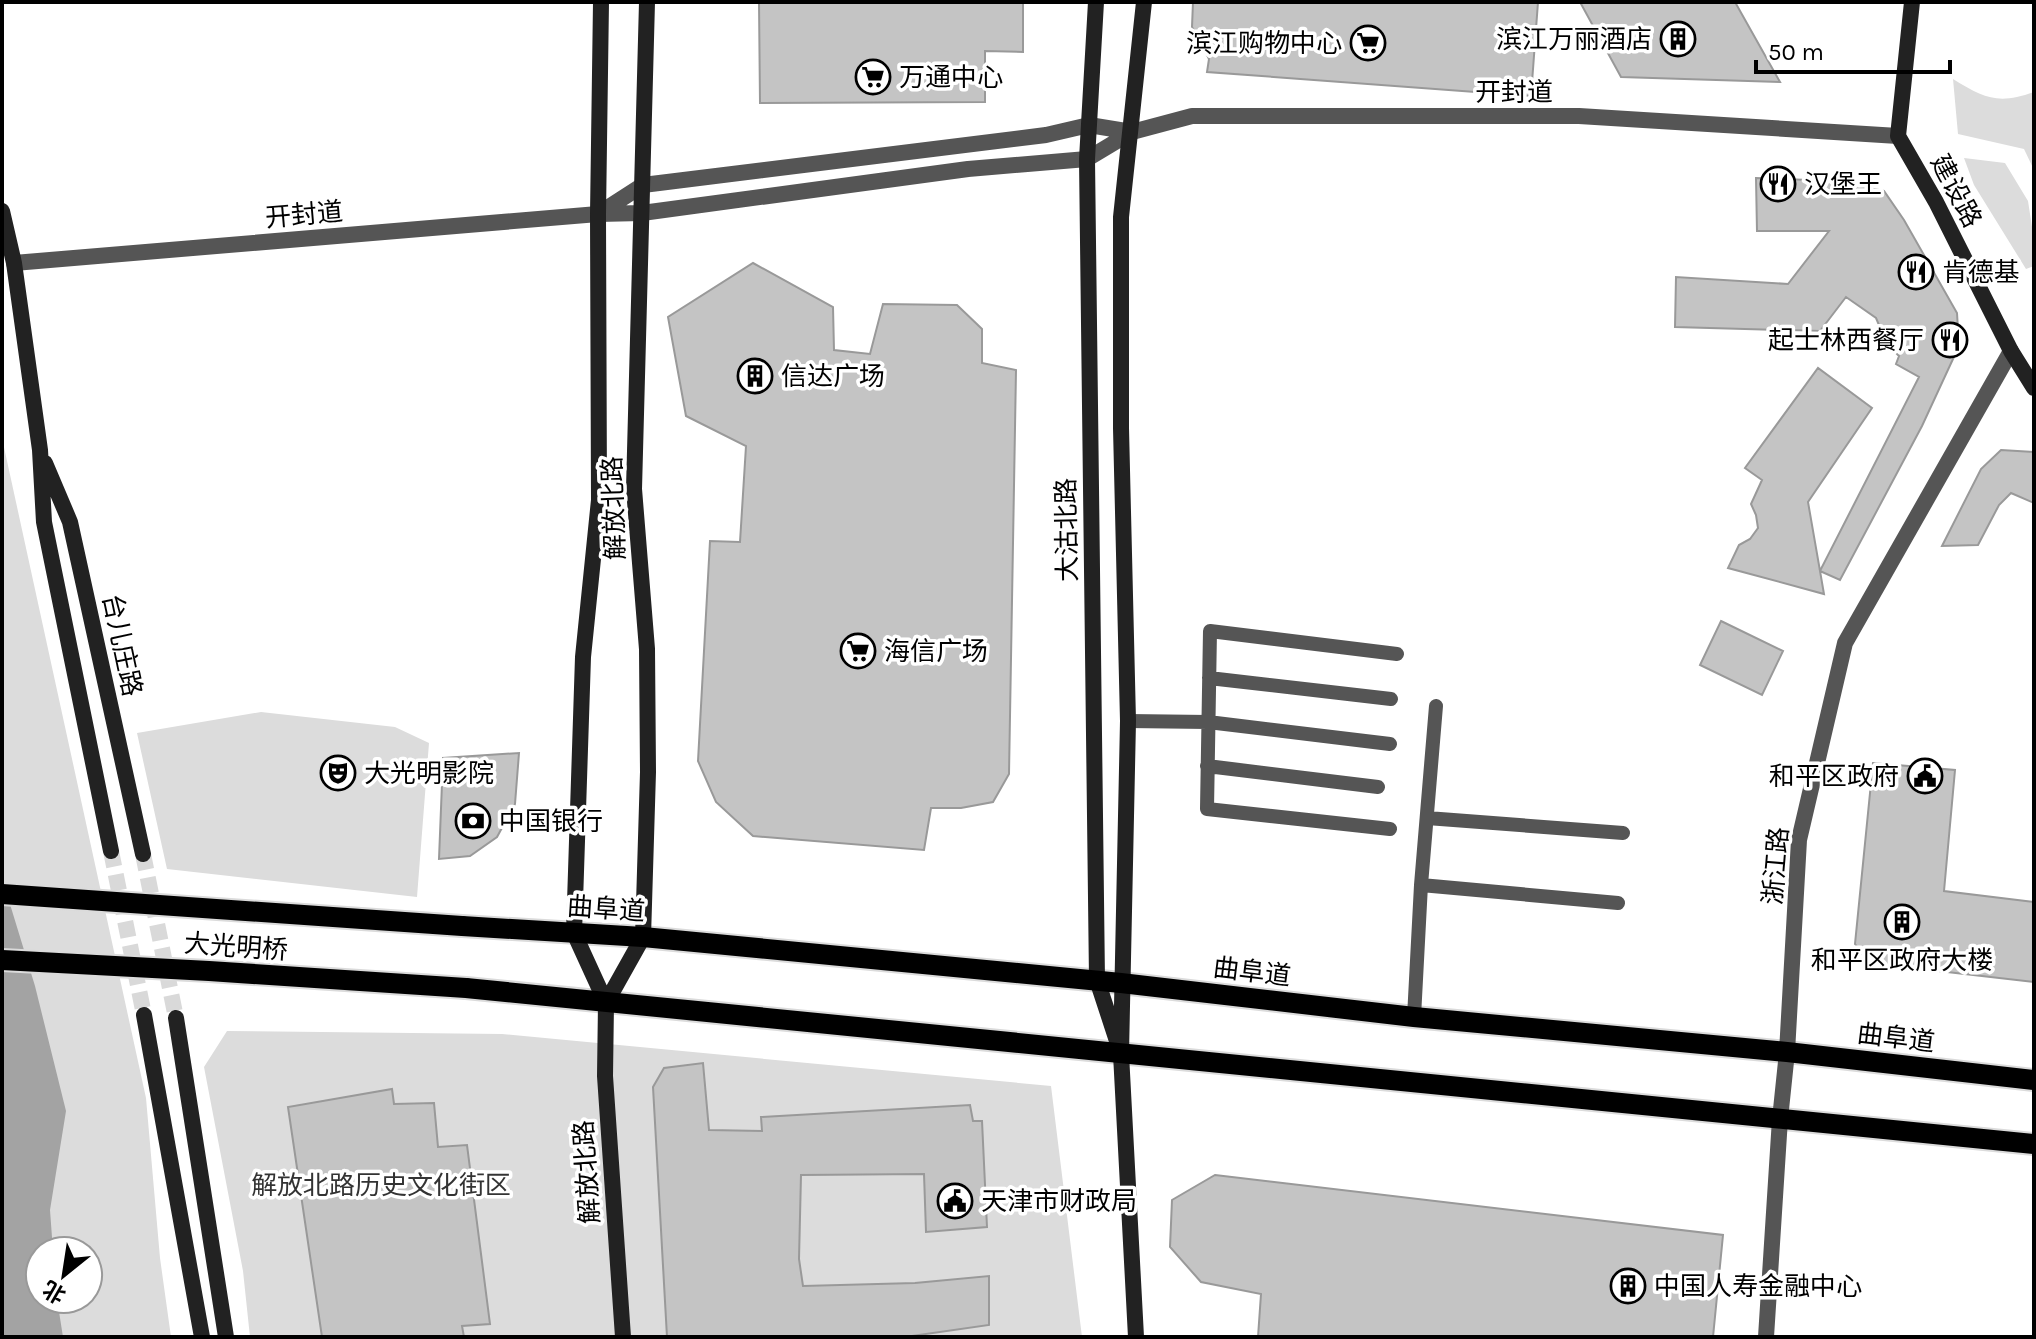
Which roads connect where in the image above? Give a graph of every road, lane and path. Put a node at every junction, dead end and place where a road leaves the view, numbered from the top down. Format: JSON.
{"nodes":[{"id":1,"x":601,"y":2,"type":"edge"},
{"id":2,"x":647,"y":2,"type":"edge"},
{"id":3,"x":1096,"y":2,"type":"edge"},
{"id":4,"x":1144,"y":2,"type":"edge"},
{"id":5,"x":1912,"y":2,"type":"edge"},
{"id":6,"x":1089,"y":125,"type":"junction"},
{"id":7,"x":1132,"y":132,"type":"junction"},
{"id":8,"x":1898,"y":136,"type":"junction"},
{"id":9,"x":1087,"y":159,"type":"junction"},
{"id":10,"x":643,"y":185,"type":"junction"},
{"id":11,"x":2,"y":211,"type":"edge"},
{"id":12,"x":642,"y":213,"type":"junction"},
{"id":13,"x":598,"y":214,"type":"junction"},
{"id":14,"x":14,"y":263,"type":"junction"},
{"id":15,"x":2011,"y":351,"type":"junction"},
{"id":16,"x":2034,"y":388,"type":"edge"},
{"id":17,"x":40,"y":450,"type":"junction"},
{"id":18,"x":1397,"y":654,"type":"dead end"},
{"id":19,"x":1209,"y":678,"type":"junction"},
{"id":20,"x":1391,"y":699,"type":"dead end"},
{"id":21,"x":1436,"y":706,"type":"dead end"},
{"id":22,"x":1128,"y":721,"type":"junction"},
{"id":23,"x":1208,"y":722,"type":"junction"},
{"id":24,"x":1390,"y":744,"type":"dead end"},
{"id":25,"x":1207,"y":766,"type":"junction"},
{"id":26,"x":1378,"y":787,"type":"dead end"},
{"id":27,"x":1427,"y":818,"type":"junction"},
{"id":28,"x":1390,"y":829,"type":"dead end"},
{"id":29,"x":1623,"y":833,"type":"dead end"},
{"id":30,"x":111,"y":851,"type":"tunnel mouth"},
{"id":31,"x":143,"y":854,"type":"tunnel mouth"},
{"id":32,"x":1421,"y":885,"type":"junction"},
{"id":33,"x":2,"y":894,"type":"edge"},
{"id":34,"x":1618,"y":903,"type":"dead end"},
{"id":35,"x":462,"y":926,"type":"joint"},
{"id":36,"x":574,"y":933,"type":"junction"},
{"id":37,"x":643,"y":937,"type":"junction"},
{"id":38,"x":2,"y":960,"type":"edge"},
{"id":39,"x":1097,"y":980,"type":"junction"},
{"id":40,"x":1121,"y":983,"type":"junction"},
{"id":41,"x":606,"y":1003,"type":"junction"},
{"id":42,"x":144,"y":1015,"type":"tunnel mouth"},
{"id":43,"x":1414,"y":1017,"type":"junction"},
{"id":44,"x":176,"y":1018,"type":"tunnel mouth"},
{"id":45,"x":1787,"y":1052,"type":"junction"},
{"id":46,"x":1121,"y":1054,"type":"junction"},
{"id":47,"x":2034,"y":1080,"type":"edge"},
{"id":48,"x":1780,"y":1119,"type":"junction"},
{"id":49,"x":2034,"y":1144,"type":"edge"},
{"id":50,"x":202,"y":1337,"type":"edge"},
{"id":51,"x":226,"y":1337,"type":"edge"},
{"id":52,"x":623,"y":1337,"type":"edge"},
{"id":53,"x":1136,"y":1337,"type":"edge"},
{"id":54,"x":1766,"y":1337,"type":"edge"}],
"edges":[{"from":1,"to":13,"type":"main road","name":"解放北路"},
{"from":2,"to":10,"type":"main road","name":"解放北路"},
{"from":3,"to":6,"type":"main road","name":"大沽北路"},
{"from":4,"to":7,"type":"main road","name":"大沽北路"},
{"from":5,"to":8,"type":"main road","name":"建设路"},
{"from":6,"to":7,"type":"street","name":"开封道"},
{"from":6,"to":9,"type":"main road","name":"大沽北路"},
{"from":6,"to":10,"type":"street","name":"开封道"},
{"from":7,"to":8,"type":"street","name":"开封道"},
{"from":7,"to":9,"type":"street","name":"开封道"},
{"from":7,"to":22,"type":"main road","name":"大沽北路"},
{"from":8,"to":15,"type":"main road","name":"建设路"},
{"from":9,"to":12,"type":"street","name":"开封道"},
{"from":9,"to":39,"type":"main road","name":"大沽北路"},
{"from":10,"to":12,"type":"main road","name":"解放北路"},
{"from":10,"to":13,"type":"street","name":"开封道"},
{"from":11,"to":14,"type":"main road","name":"台儿庄路"},
{"from":12,"to":13,"type":"street","name":"开封道"},
{"from":12,"to":37,"type":"main road","name":"解放北路"},
{"from":13,"to":14,"type":"street","name":"开封道"},
{"from":13,"to":36,"type":"main road","name":"解放北路"},
{"from":14,"to":17,"type":"main road","name":"台儿庄路"},
{"from":15,"to":16,"type":"main road","name":"建设路"},
{"from":15,"to":45,"type":"street","name":"浙江路"},
{"from":17,"to":30,"type":"main road","name":"台儿庄路"},
{"from":17,"to":31,"type":"main road","name":"台儿庄路"},
{"from":18,"to":19,"type":"lane"},
{"from":19,"to":20,"type":"lane"},
{"from":19,"to":23,"type":"lane"},
{"from":21,"to":27,"type":"lane"},
{"from":22,"to":23,"type":"lane"},
{"from":22,"to":40,"type":"main road","name":"大沽北路"},
{"from":23,"to":24,"type":"lane"},
{"from":23,"to":25,"type":"lane"},
{"from":25,"to":26,"type":"lane"},
{"from":25,"to":28,"type":"lane"},
{"from":27,"to":29,"type":"lane"},
{"from":27,"to":32,"type":"lane"},
{"from":32,"to":34,"type":"lane"},
{"from":32,"to":43,"type":"lane"},
{"from":33,"to":35,"type":"main road","name":"大光明桥","bridge":true},
{"from":35,"to":36,"type":"main road","name":"曲阜道"},
{"from":36,"to":37,"type":"main road","name":"曲阜道"},
{"from":36,"to":41,"type":"main road","name":"解放北路"},
{"from":37,"to":39,"type":"main road","name":"曲阜道"},
{"from":37,"to":41,"type":"main road","name":"解放北路"},
{"from":38,"to":41,"type":"main road","name":"大光明桥","bridge":true},
{"from":39,"to":40,"type":"main road","name":"曲阜道"},
{"from":39,"to":46,"type":"main road","name":"大沽北路"},
{"from":40,"to":43,"type":"main road","name":"曲阜道"},
{"from":40,"to":46,"type":"main road","name":"大沽北路"},
{"from":41,"to":46,"type":"main road"},
{"from":41,"to":52,"type":"main road","name":"解放北路"},
{"from":42,"to":50,"type":"main road"},
{"from":43,"to":45,"type":"main road","name":"曲阜道"},
{"from":44,"to":51,"type":"main road"},
{"from":45,"to":47,"type":"main road","name":"曲阜道"},
{"from":45,"to":48,"type":"street","name":"浙江路"},
{"from":46,"to":48,"type":"main road"},
{"from":46,"to":53,"type":"main road","name":"大沽北路"},
{"from":48,"to":49,"type":"main road"},
{"from":48,"to":54,"type":"street","name":"浙江路"}]}
